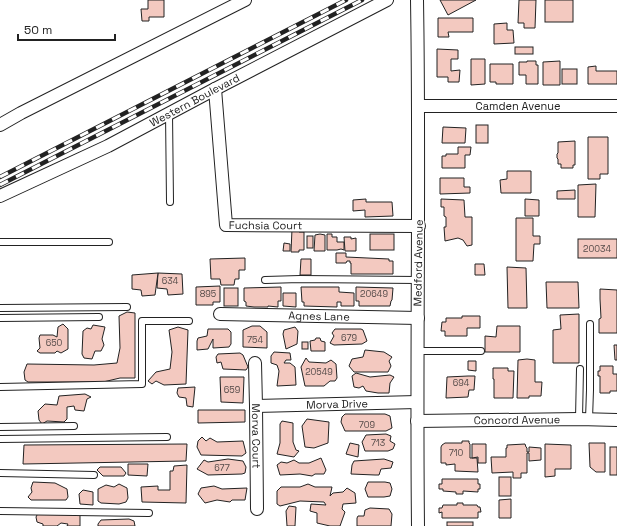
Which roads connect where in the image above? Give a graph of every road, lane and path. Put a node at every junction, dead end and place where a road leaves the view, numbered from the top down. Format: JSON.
{"nodes":[{"id":1,"x":245,"y":0,"type":"edge"},
{"id":2,"x":387,"y":0,"type":"edge"},
{"id":3,"x":417,"y":0,"type":"edge"},
{"id":4,"x":215,"y":89,"type":"junction"},
{"id":5,"x":419,"y":106,"type":"junction"},
{"id":6,"x":617,"y":106,"type":"edge"},
{"id":7,"x":169,"y":113,"type":"junction"},
{"id":8,"x":0,"y":125,"type":"edge"},
{"id":9,"x":0,"y":196,"type":"edge"},
{"id":10,"x":170,"y":202,"type":"dead end"},
{"id":11,"x":419,"y":226,"type":"junction"},
{"id":12,"x":0,"y":242,"type":"edge"},
{"id":13,"x":109,"y":242,"type":"dead end"},
{"id":14,"x":265,"y":280,"type":"dead end"},
{"id":15,"x":418,"y":280,"type":"junction"},
{"id":16,"x":128,"y":307,"type":"dead end"},
{"id":17,"x":0,"y":308,"type":"edge"},
{"id":18,"x":220,"y":314,"type":"dead end"},
{"id":19,"x":99,"y":317,"type":"dead end"},
{"id":20,"x":0,"y":318,"type":"edge"},
{"id":21,"x":418,"y":318,"type":"junction"},
{"id":22,"x":189,"y":321,"type":"dead end"},
{"id":23,"x":590,"y":324,"type":"dead end"},
{"id":24,"x":417,"y":351,"type":"junction"},
{"id":25,"x":481,"y":351,"type":"dead end"},
{"id":26,"x":255,"y":363,"type":"dead end"},
{"id":27,"x":580,"y":369,"type":"dead end"},
{"id":28,"x":0,"y":387,"type":"edge"},
{"id":29,"x":418,"y":402,"type":"junction"},
{"id":30,"x":256,"y":406,"type":"junction"},
{"id":31,"x":584,"y":419,"type":"junction"},
{"id":32,"x":617,"y":420,"type":"edge"},
{"id":33,"x":417,"y":421,"type":"junction"},
{"id":34,"x":74,"y":426,"type":"dead end"},
{"id":35,"x":0,"y":427,"type":"edge"},
{"id":36,"x":167,"y":437,"type":"dead end"},
{"id":37,"x":0,"y":439,"type":"edge"},
{"id":38,"x":0,"y":473,"type":"edge"},
{"id":39,"x":94,"y":475,"type":"dead end"},
{"id":40,"x":257,"y":509,"type":"dead end"},
{"id":41,"x":0,"y":511,"type":"edge"},
{"id":42,"x":149,"y":513,"type":"dead end"},
{"id":43,"x":418,"y":526,"type":"edge"}],
"edges":[{"from":1,"to":8,"type":"street"},
{"from":2,"to":4,"type":"street","name":"Western Boulevard"},
{"from":3,"to":5,"type":"street","name":"Medford Avenue"},
{"from":4,"to":7,"type":"street","name":"Western Boulevard"},
{"from":4,"to":11,"type":"street","name":"Fuchsia Court"},
{"from":5,"to":6,"type":"street","name":"Camden Avenue"},
{"from":5,"to":11,"type":"street","name":"Medford Avenue"},
{"from":7,"to":9,"type":"street","name":"Western Boulevard"},
{"from":7,"to":10,"type":"lane"},
{"from":11,"to":15,"type":"street","name":"Medford Avenue"},
{"from":12,"to":13,"type":"lane"},
{"from":14,"to":15,"type":"lane"},
{"from":15,"to":21,"type":"street","name":"Medford Avenue"},
{"from":16,"to":17,"type":"lane"},
{"from":18,"to":21,"type":"street","name":"Agnes Lane"},
{"from":19,"to":20,"type":"lane"},
{"from":21,"to":24,"type":"street","name":"Medford Avenue"},
{"from":22,"to":28,"type":"lane"},
{"from":23,"to":31,"type":"lane"},
{"from":24,"to":25,"type":"lane"},
{"from":24,"to":29,"type":"street","name":"Medford Avenue"},
{"from":26,"to":30,"type":"street","name":"Morva Court"},
{"from":27,"to":31,"type":"lane"},
{"from":29,"to":30,"type":"street","name":"Morva Drive"},
{"from":29,"to":33,"type":"street","name":"Medford Avenue"},
{"from":30,"to":40,"type":"street","name":"Morva Court"},
{"from":31,"to":32,"type":"street","name":"Concord Avenue"},
{"from":31,"to":33,"type":"street","name":"Concord Avenue"},
{"from":33,"to":43,"type":"street","name":"Medford Avenue"},
{"from":34,"to":35,"type":"lane"},
{"from":36,"to":37,"type":"lane"},
{"from":38,"to":39,"type":"lane"},
{"from":41,"to":42,"type":"lane"}]}
